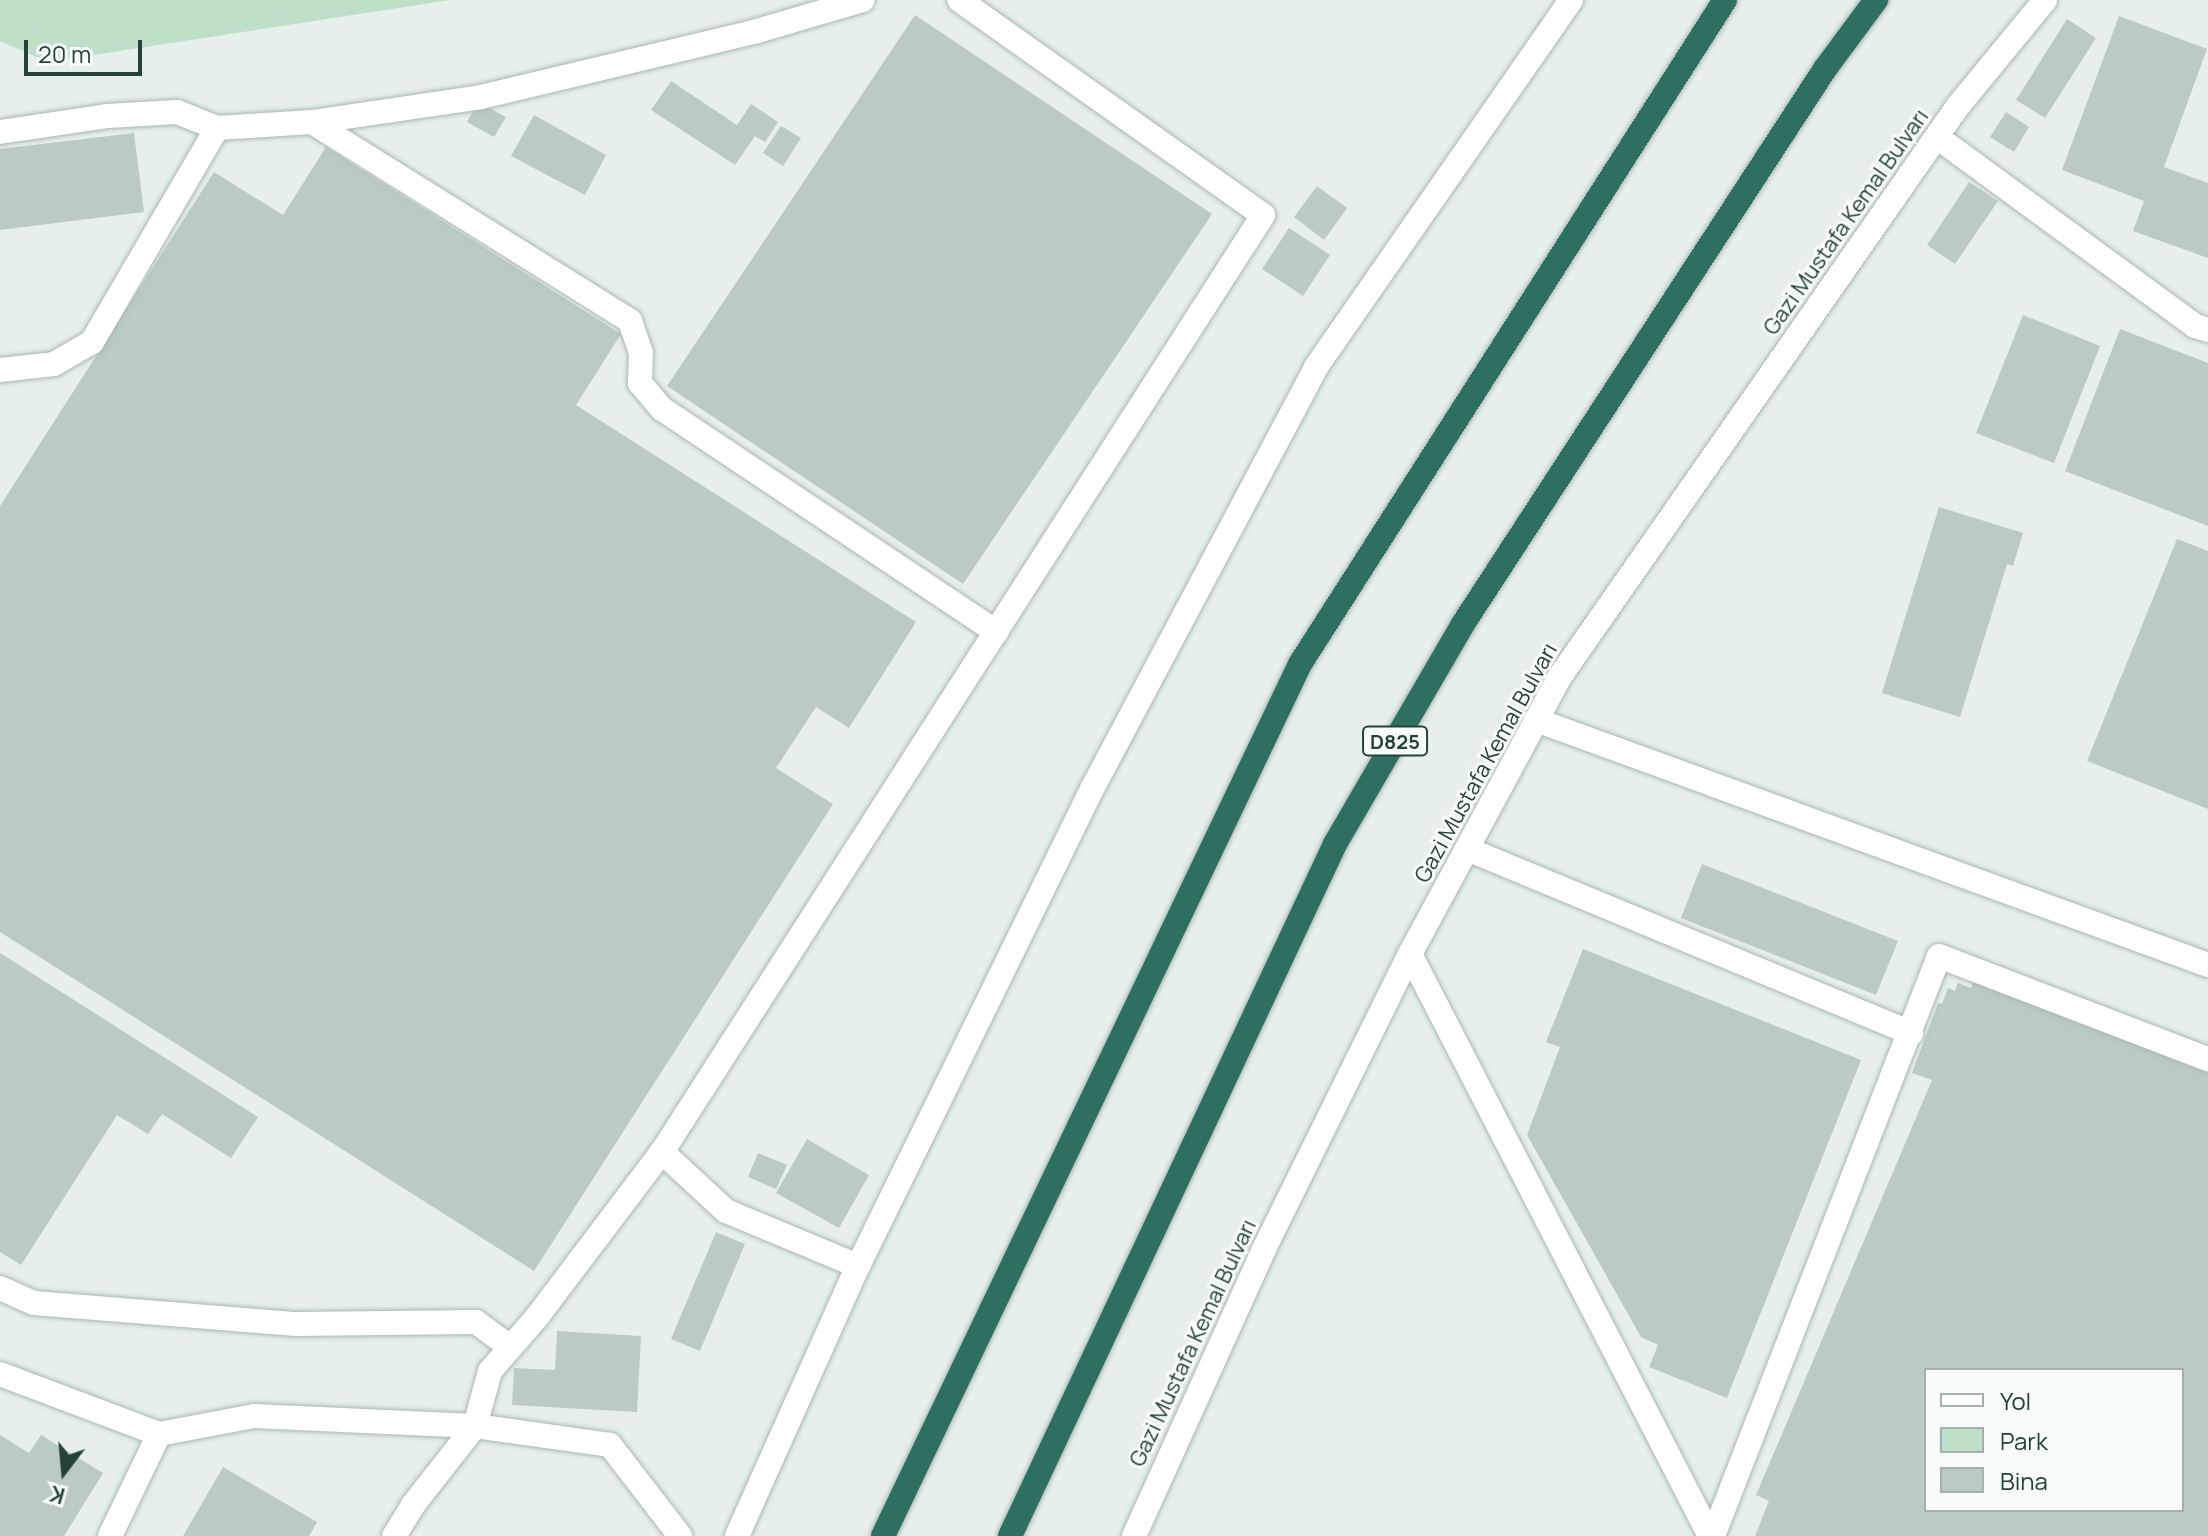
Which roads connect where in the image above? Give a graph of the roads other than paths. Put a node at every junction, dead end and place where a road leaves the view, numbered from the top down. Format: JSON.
{"nodes":[{"id":1,"x":863,"y":0,"type":"edge"},
{"id":2,"x":959,"y":0,"type":"edge"},
{"id":3,"x":1571,"y":0,"type":"edge"},
{"id":4,"x":1725,"y":0,"type":"edge"},
{"id":5,"x":1876,"y":0,"type":"edge"},
{"id":6,"x":2045,"y":0,"type":"edge"},
{"id":7,"x":312,"y":122,"type":"junction"},
{"id":8,"x":217,"y":128,"type":"junction"},
{"id":9,"x":0,"y":132,"type":"edge"},
{"id":10,"x":1937,"y":137,"type":"junction"},
{"id":11,"x":2208,"y":330,"type":"edge"},
{"id":12,"x":0,"y":370,"type":"edge"},
{"id":13,"x":997,"y":632,"type":"junction"},
{"id":14,"x":1536,"y":720,"type":"junction"},
{"id":15,"x":1467,"y":849,"type":"junction"},
{"id":16,"x":1410,"y":954,"type":"junction"},
{"id":17,"x":2208,"y":965,"type":"edge"},
{"id":18,"x":1911,"y":1033,"type":"junction"},
{"id":19,"x":2208,"y":1059,"type":"edge"},
{"id":20,"x":662,"y":1152,"type":"junction"},
{"id":21,"x":858,"y":1266,"type":"junction"},
{"id":22,"x":0,"y":1288,"type":"edge"},
{"id":23,"x":510,"y":1347,"type":"junction"},
{"id":24,"x":0,"y":1374,"type":"edge"},
{"id":25,"x":475,"y":1426,"type":"junction"},
{"id":26,"x":159,"y":1434,"type":"junction"},
{"id":27,"x":110,"y":1536,"type":"edge"},
{"id":28,"x":394,"y":1536,"type":"edge"},
{"id":29,"x":680,"y":1536,"type":"edge"},
{"id":30,"x":737,"y":1536,"type":"edge"},
{"id":31,"x":883,"y":1536,"type":"edge"},
{"id":32,"x":1010,"y":1536,"type":"edge"},
{"id":33,"x":1134,"y":1536,"type":"edge"},
{"id":34,"x":1711,"y":1536,"type":"edge"}],
"edges":[{"from":1,"to":7,"type":"street"},
{"from":2,"to":13,"type":"street"},
{"from":3,"to":21,"type":"street"},
{"from":4,"to":31,"type":"highway"},
{"from":5,"to":32,"type":"highway","number":"D825"},
{"from":6,"to":10,"type":"street","name":"Gazi Mustafa Kemal Bulvarı"},
{"from":7,"to":8,"type":"street"},
{"from":7,"to":13,"type":"street"},
{"from":8,"to":9,"type":"street"},
{"from":8,"to":12,"type":"street"},
{"from":10,"to":11,"type":"street"},
{"from":10,"to":14,"type":"street","name":"Gazi Mustafa Kemal Bulvarı"},
{"from":13,"to":20,"type":"street"},
{"from":14,"to":15,"type":"street","name":"Gazi Mustafa Kemal Bulvarı"},
{"from":14,"to":17,"type":"street"},
{"from":15,"to":16,"type":"street","name":"Gazi Mustafa Kemal Bulvarı"},
{"from":15,"to":18,"type":"street"},
{"from":16,"to":33,"type":"street","name":"Gazi Mustafa Kemal Bulvarı"},
{"from":16,"to":34,"type":"street"},
{"from":18,"to":19,"type":"street"},
{"from":18,"to":34,"type":"street"},
{"from":20,"to":21,"type":"street"},
{"from":20,"to":23,"type":"street"},
{"from":21,"to":30,"type":"street"},
{"from":22,"to":23,"type":"street"},
{"from":23,"to":25,"type":"street"},
{"from":24,"to":26,"type":"street"},
{"from":25,"to":26,"type":"street"},
{"from":25,"to":28,"type":"street"},
{"from":25,"to":29,"type":"street"},
{"from":26,"to":27,"type":"street"}]}
